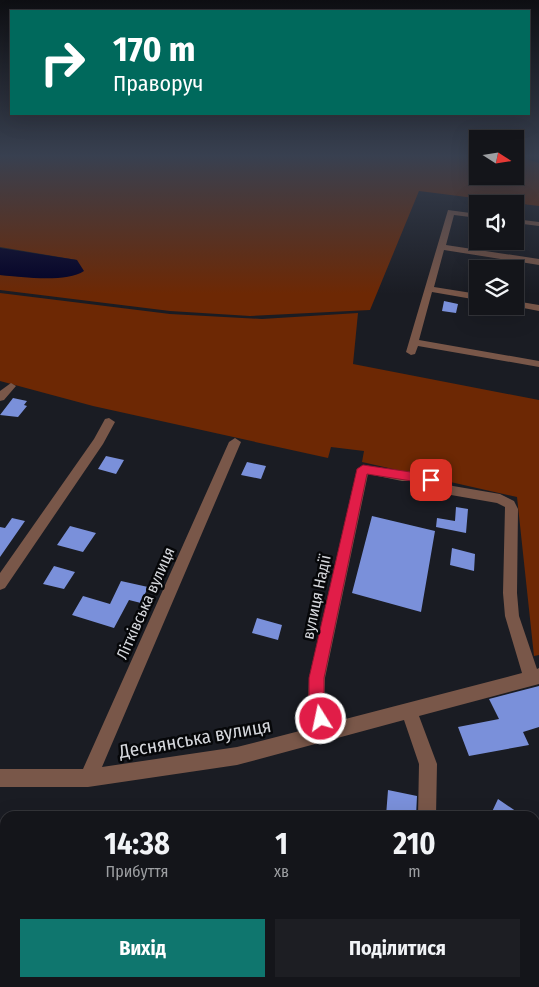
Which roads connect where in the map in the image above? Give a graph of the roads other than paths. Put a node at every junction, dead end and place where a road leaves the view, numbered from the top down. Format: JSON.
{"nodes":[{"id":1,"x":469,"y":215,"type":"edge"},
{"id":2,"x":524,"y":222,"type":"edge"},
{"id":3,"x":539,"y":224,"type":"edge"},
{"id":4,"x":440,"y":247,"type":"junction"},
{"id":5,"x":539,"y":262,"type":"edge"},
{"id":6,"x":428,"y":289,"type":"junction"},
{"id":7,"x":469,"y":296,"type":"edge"},
{"id":8,"x":524,"y":306,"type":"edge"},
{"id":9,"x":539,"y":308,"type":"edge"},
{"id":10,"x":539,"y":364,"type":"edge"},
{"id":11,"x":11,"y":386,"type":"dead end"},
{"id":12,"x":0,"y":398,"type":"edge"},
{"id":13,"x":109,"y":422,"type":"dead end"},
{"id":14,"x":234,"y":442,"type":"dead end"},
{"id":15,"x":0,"y":584,"type":"edge"},
{"id":16,"x":536,"y":677,"type":"edge"},
{"id":17,"x":409,"y":711,"type":"junction"},
{"id":18,"x":325,"y":733,"type":"junction"},
{"id":19,"x":0,"y":778,"type":"edge"},
{"id":20,"x":88,"y":778,"type":"junction"},
{"id":21,"x":428,"y":811,"type":"edge"}],
"edges":[{"from":1,"to":4,"type":"street"},
{"from":2,"to":3,"type":"street"},
{"from":4,"to":5,"type":"street"},
{"from":4,"to":6,"type":"street"},
{"from":6,"to":7,"type":"street"},
{"from":6,"to":10,"type":"street"},
{"from":8,"to":9,"type":"street"},
{"from":11,"to":12,"type":"street"},
{"from":13,"to":15,"type":"street"},
{"from":14,"to":20,"type":"street","name":"Літківська вулиця"},
{"from":16,"to":17,"type":"street","name":"Деснянська вулиця"},
{"from":16,"to":18,"type":"street","name":"вулиця Надії"},
{"from":17,"to":18,"type":"street","name":"Деснянська вулиця"},
{"from":17,"to":21,"type":"street"},
{"from":18,"to":20,"type":"street","name":"Деснянська вулиця"},
{"from":19,"to":20,"type":"street","name":"Деснянська вулиця"}]}
